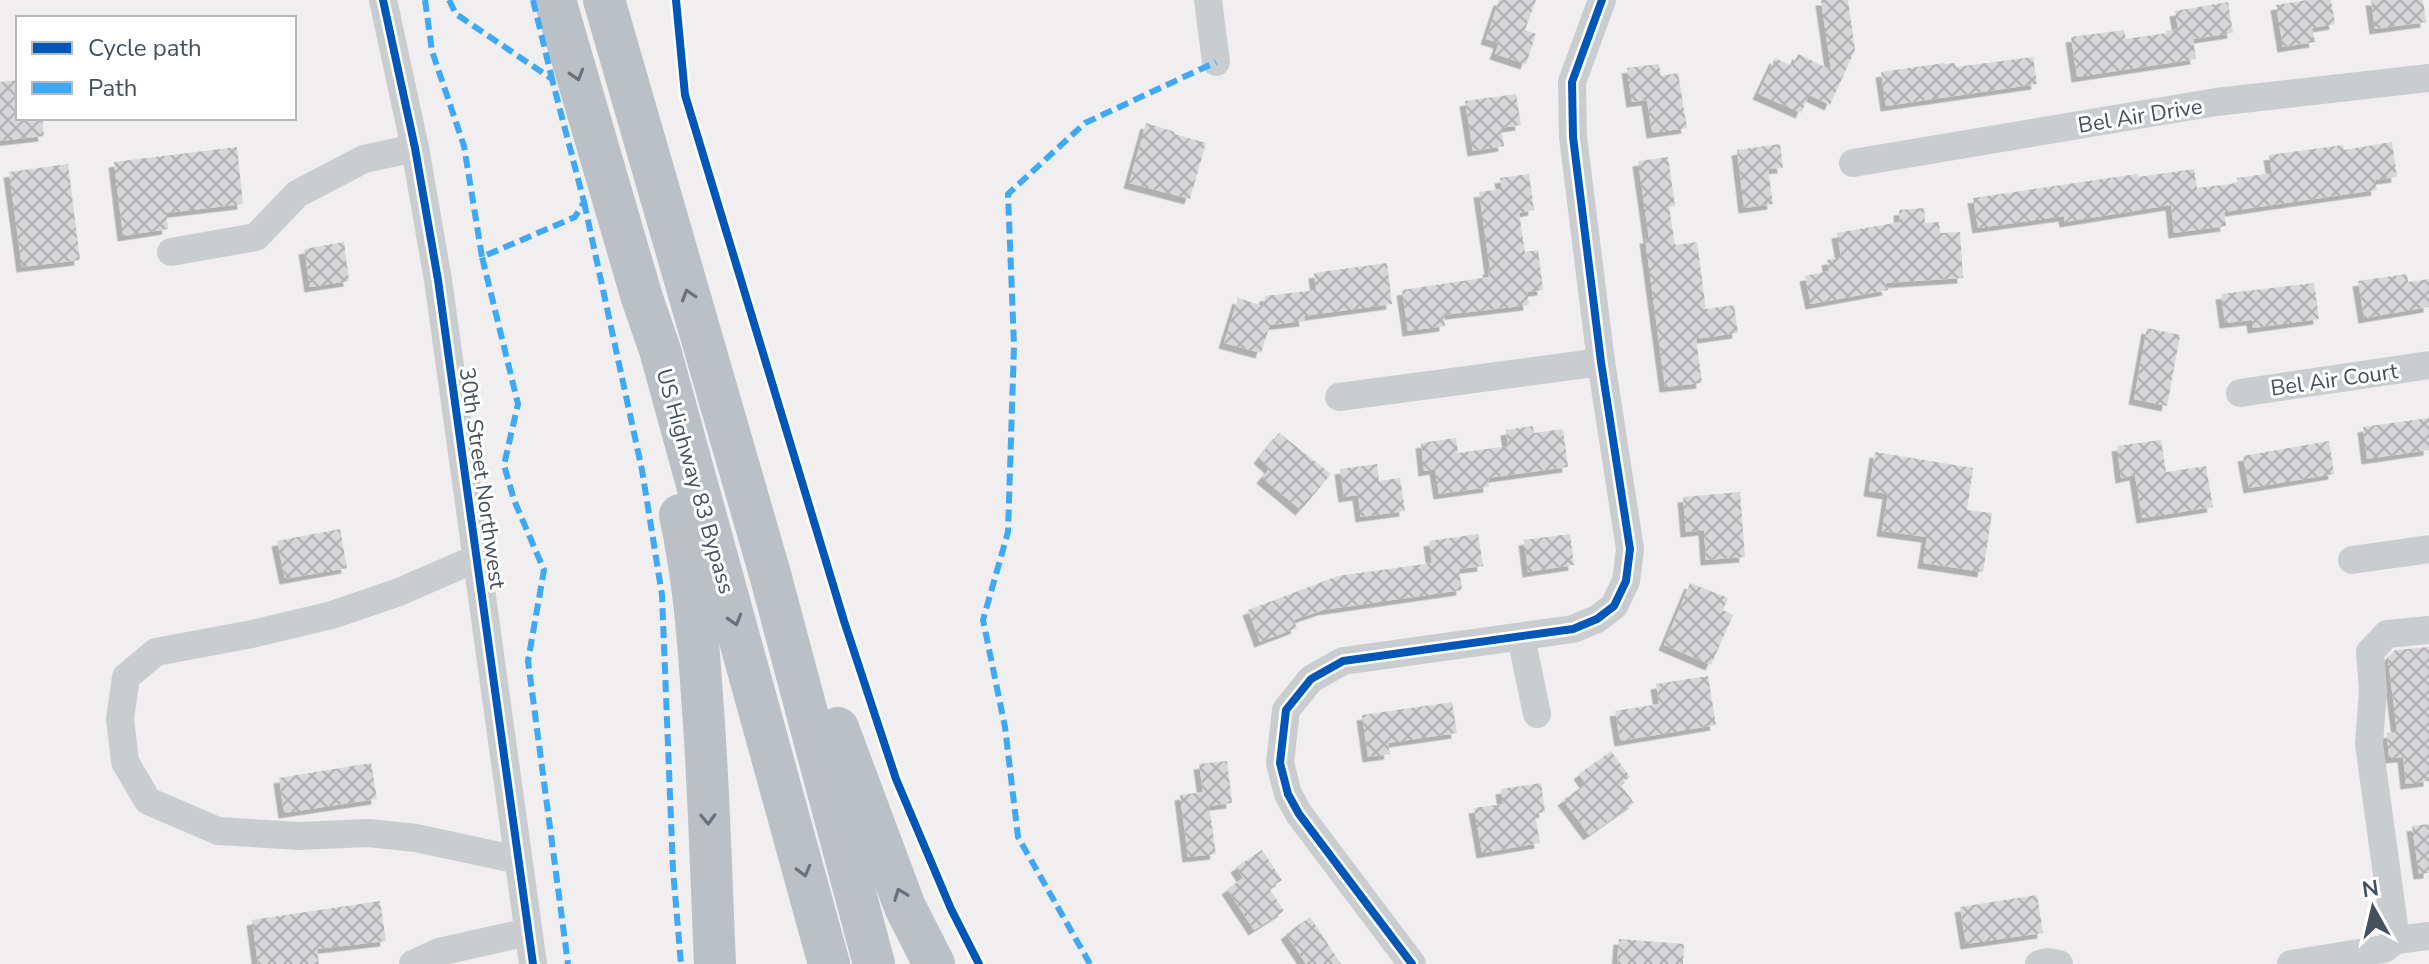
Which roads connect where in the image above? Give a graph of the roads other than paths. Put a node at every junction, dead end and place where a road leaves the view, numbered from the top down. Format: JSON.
{"nodes":[{"id":1,"x":383,"y":0,"type":"edge"},
{"id":2,"x":555,"y":0,"type":"edge"},
{"id":3,"x":604,"y":0,"type":"edge"},
{"id":4,"x":1208,"y":0,"type":"edge"},
{"id":5,"x":1602,"y":0,"type":"edge"},
{"id":6,"x":1216,"y":62,"type":"dead end"},
{"id":7,"x":2429,"y":78,"type":"edge"},
{"id":8,"x":415,"y":148,"type":"junction"},
{"id":9,"x":1853,"y":163,"type":"dead end"},
{"id":10,"x":171,"y":252,"type":"dead end"},
{"id":11,"x":642,"y":298,"type":"junction"},
{"id":12,"x":705,"y":350,"type":"junction"},
{"id":13,"x":1601,"y":362,"type":"junction"},
{"id":14,"x":2429,"y":365,"type":"edge"},
{"id":15,"x":2240,"y":393,"type":"dead end"},
{"id":16,"x":1339,"y":397,"type":"dead end"},
{"id":17,"x":2429,"y":549,"type":"edge"},
{"id":18,"x":475,"y":559,"type":"junction"},
{"id":19,"x":2352,"y":560,"type":"dead end"},
{"id":20,"x":2429,"y":630,"type":"edge"},
{"id":21,"x":1521,"y":637,"type":"junction"},
{"id":22,"x":1537,"y":714,"type":"dead end"},
{"id":23,"x":518,"y":860,"type":"junction"},
{"id":24,"x":528,"y":932,"type":"junction"},
{"id":25,"x":2429,"y":936,"type":"edge"},
{"id":26,"x":2389,"y":951,"type":"edge"},
{"id":27,"x":413,"y":964,"type":"edge"},
{"id":28,"x":533,"y":964,"type":"edge"},
{"id":29,"x":715,"y":964,"type":"edge"},
{"id":30,"x":829,"y":964,"type":"edge"},
{"id":31,"x":874,"y":964,"type":"edge"},
{"id":32,"x":934,"y":964,"type":"edge"},
{"id":33,"x":1412,"y":964,"type":"edge"},
{"id":34,"x":2039,"y":964,"type":"edge"},
{"id":35,"x":2059,"y":964,"type":"edge"},
{"id":36,"x":2291,"y":964,"type":"edge"}],
"edges":[{"from":1,"to":8,"type":"street","name":"30th Street Northwest"},
{"from":2,"to":11,"type":"highway","name":"US Highway 83 Bypass","one_way":true},
{"from":12,"to":3,"type":"highway","name":"US Highway 83 Bypass","one_way":true},
{"from":4,"to":6,"type":"street"},
{"from":5,"to":13,"type":"street"},
{"from":7,"to":9,"type":"street","name":"Bel Air Drive"},
{"from":8,"to":10,"type":"street"},
{"from":8,"to":18,"type":"street","name":"30th Street Northwest"},
{"from":11,"to":29,"type":"highway","one_way":true},
{"from":11,"to":30,"type":"highway","name":"US Highway 83 Bypass","one_way":true},
{"from":12,"to":31,"type":"highway","name":"US Highway 83 Bypass"},
{"from":32,"to":12,"type":"highway","one_way":true},
{"from":13,"to":16,"type":"street"},
{"from":13,"to":21,"type":"street"},
{"from":14,"to":15,"type":"street","name":"Bel Air Court"},
{"from":17,"to":19,"type":"street"},
{"from":18,"to":23,"type":"street","name":"30th Street Northwest"},
{"from":18,"to":23,"type":"street"},
{"from":20,"to":26,"type":"street"},
{"from":21,"to":22,"type":"street"},
{"from":21,"to":33,"type":"street"},
{"from":23,"to":24,"type":"street","name":"30th Street Northwest"},
{"from":24,"to":27,"type":"street"},
{"from":24,"to":28,"type":"street","name":"30th Street Northwest"},
{"from":25,"to":26,"type":"street"},
{"from":26,"to":36,"type":"street"},
{"from":34,"to":35,"type":"street"}]}
